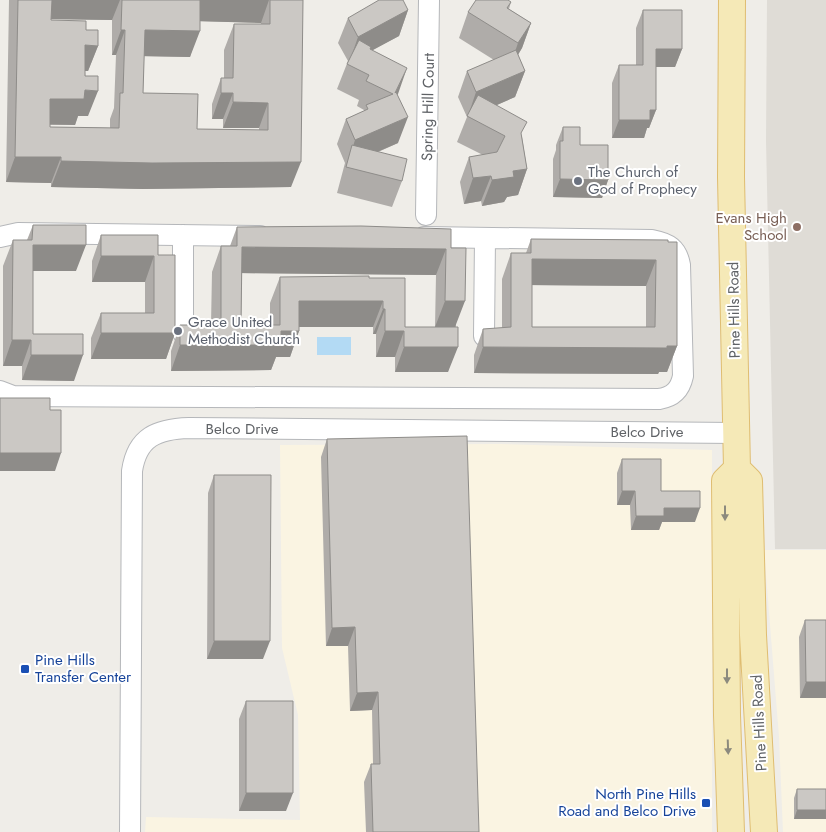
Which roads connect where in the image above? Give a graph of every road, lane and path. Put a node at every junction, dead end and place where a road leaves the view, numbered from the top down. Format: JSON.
{"nodes":[{"id":1,"x":429,"y":0,"type":"edge"},
{"id":2,"x":732,"y":0,"type":"edge"},
{"id":3,"x":426,"y":215,"type":"dead end"},
{"id":4,"x":182,"y":235,"type":"junction"},
{"id":5,"x":280,"y":236,"type":"edge"},
{"id":6,"x":0,"y":237,"type":"edge"},
{"id":7,"x":407,"y":237,"type":"edge"},
{"id":8,"x":486,"y":238,"type":"junction"},
{"id":9,"x":184,"y":333,"type":"edge"},
{"id":10,"x":484,"y":336,"type":"edge"},
{"id":11,"x":0,"y":391,"type":"edge"},
{"id":12,"x":444,"y":398,"type":"junction"},
{"id":13,"x":444,"y":430,"type":"junction"},
{"id":14,"x":736,"y":432,"type":"junction"},
{"id":15,"x":737,"y":470,"type":"junction"},
{"id":16,"x":130,"y":832,"type":"edge"},
{"id":17,"x":731,"y":832,"type":"edge"},
{"id":18,"x":764,"y":832,"type":"edge"}],
"edges":[{"from":1,"to":3,"type":"street","name":"Spring Hill Court"},
{"from":2,"to":14,"type":"main road","name":"Pine Hills Road"},
{"from":4,"to":5,"type":"street"},
{"from":4,"to":6,"type":"street"},
{"from":4,"to":9,"type":"street"},
{"from":7,"to":8,"type":"street"},
{"from":8,"to":10,"type":"street"},
{"from":8,"to":12,"type":"street"},
{"from":11,"to":12,"type":"street"},
{"from":12,"to":13,"type":"street"},
{"from":13,"to":14,"type":"street","name":"Belco Drive"},
{"from":13,"to":16,"type":"street","name":"Belco Drive"},
{"from":14,"to":15,"type":"main road","name":"Pine Hills Road"},
{"from":15,"to":17,"type":"main road","name":"Pine Hills Road","one_way":true},
{"from":15,"to":18,"type":"main road","name":"Pine Hills Road"}]}
